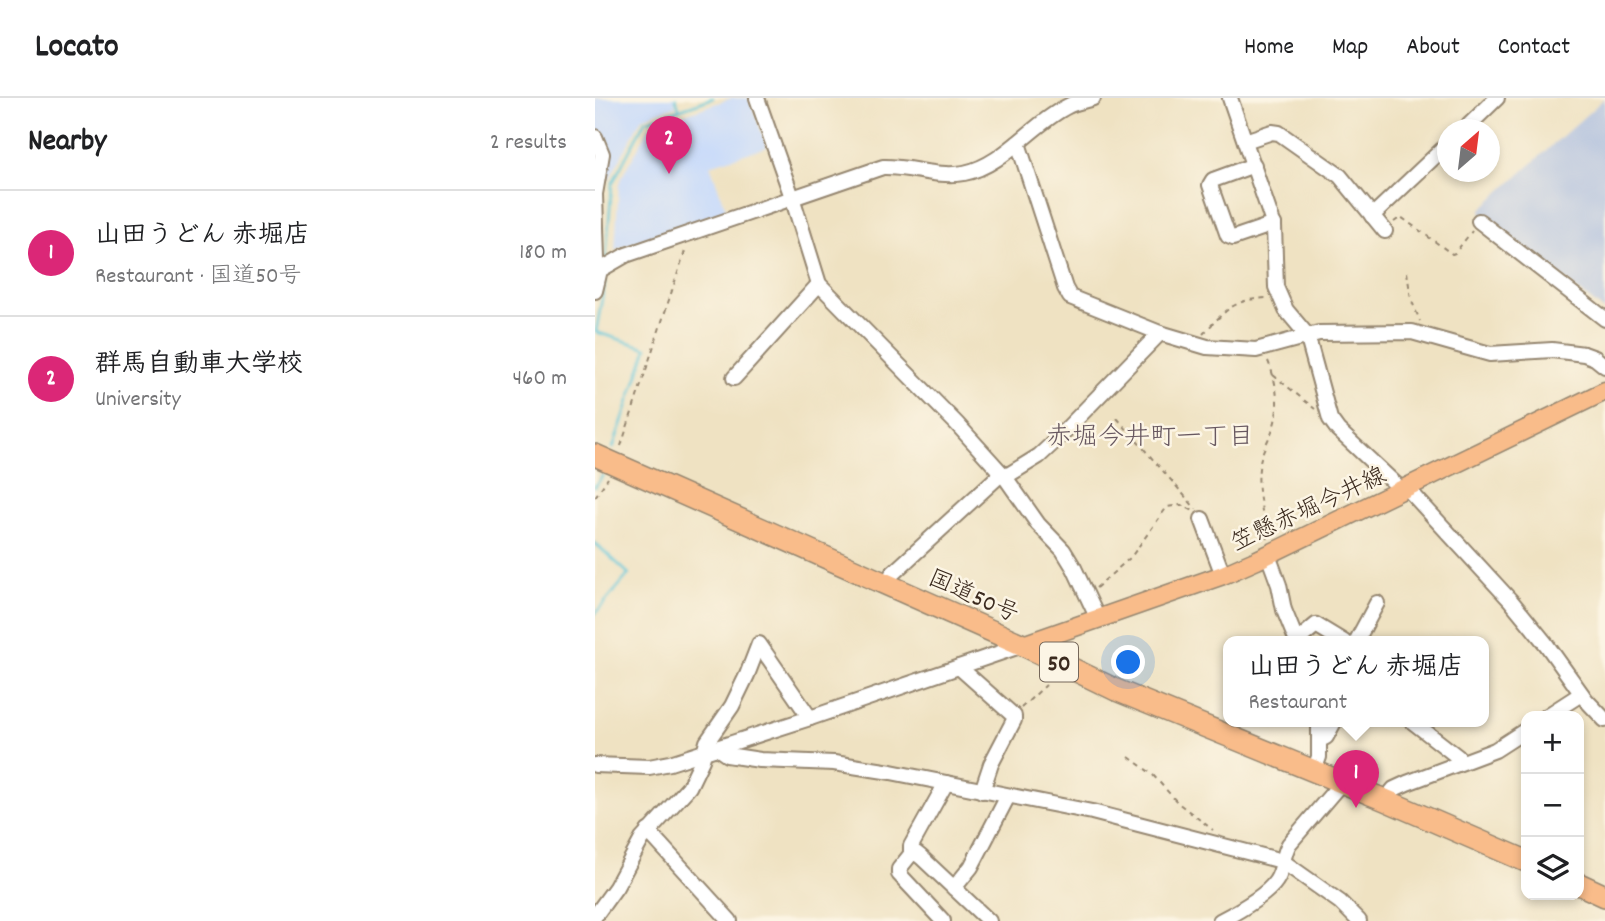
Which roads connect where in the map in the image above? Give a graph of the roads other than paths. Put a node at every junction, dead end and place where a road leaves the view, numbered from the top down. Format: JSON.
{"nodes":[{"id":1,"x":757,"y":98,"type":"edge"},
{"id":2,"x":1093,"y":98,"type":"edge"},
{"id":3,"x":1230,"y":98,"type":"edge"},
{"id":4,"x":1497,"y":98,"type":"edge"},
{"id":5,"x":1475,"y":119,"type":"edge"},
{"id":6,"x":595,"y":137,"type":"edge"},
{"id":7,"x":1245,"y":141,"type":"junction"},
{"id":8,"x":1018,"y":142,"type":"junction"},
{"id":9,"x":1437,"y":154,"type":"edge"},
{"id":10,"x":1254,"y":166,"type":"junction"},
{"id":11,"x":792,"y":197,"type":"junction"},
{"id":12,"x":1372,"y":216,"type":"junction"},
{"id":13,"x":1479,"y":221,"type":"road end"},
{"id":14,"x":1274,"y":225,"type":"junction"},
{"id":15,"x":1385,"y":231,"type":"road end"},
{"id":16,"x":600,"y":270,"type":"junction"},
{"id":17,"x":818,"y":284,"type":"junction"},
{"id":18,"x":595,"y":291,"type":"edge"},
{"id":19,"x":1605,"y":319,"type":"edge"},
{"id":20,"x":1160,"y":333,"type":"junction"},
{"id":21,"x":1307,"y":335,"type":"junction"},
{"id":22,"x":1605,"y":366,"type":"edge"},
{"id":23,"x":734,"y":379,"type":"dead end"},
{"id":24,"x":1605,"y":391,"type":"edge"},
{"id":25,"x":595,"y":455,"type":"edge"},
{"id":26,"x":1003,"y":475,"type":"junction"},
{"id":27,"x":1405,"y":489,"type":"junction"},
{"id":28,"x":1202,"y":519,"type":"road end"},
{"id":29,"x":1270,"y":554,"type":"junction"},
{"id":30,"x":1223,"y":575,"type":"junction"},
{"id":31,"x":886,"y":585,"type":"junction"},
{"id":32,"x":1377,"y":603,"type":"dead end"},
{"id":33,"x":1098,"y":619,"type":"junction"},
{"id":34,"x":1295,"y":636,"type":"edge"},
{"id":35,"x":1303,"y":636,"type":"edge"},
{"id":36,"x":1334,"y":636,"type":"edge"},
{"id":37,"x":1359,"y":636,"type":"edge"},
{"id":38,"x":1023,"y":645,"type":"junction"},
{"id":39,"x":959,"y":667,"type":"junction"},
{"id":40,"x":1581,"y":694,"type":"junction"},
{"id":41,"x":1556,"y":711,"type":"edge"},
{"id":42,"x":1602,"y":712,"type":"edge"},
{"id":43,"x":810,"y":718,"type":"junction"},
{"id":44,"x":1319,"y":727,"type":"edge"},
{"id":45,"x":1331,"y":727,"type":"edge"},
{"id":46,"x":1419,"y":727,"type":"edge"},
{"id":47,"x":1521,"y":733,"type":"edge"},
{"id":48,"x":1320,"y":740,"type":"junction"},
{"id":49,"x":711,"y":750,"type":"junction"},
{"id":50,"x":1460,"y":762,"type":"junction"},
{"id":51,"x":595,"y":765,"type":"edge"},
{"id":52,"x":1314,"y":771,"type":"junction"},
{"id":53,"x":1342,"y":782,"type":"junction"},
{"id":54,"x":946,"y":783,"type":"junction"},
{"id":55,"x":982,"y":791,"type":"junction"},
{"id":56,"x":1008,"y":796,"type":"junction"},
{"id":57,"x":1385,"y":800,"type":"junction"},
{"id":58,"x":648,"y":831,"type":"junction"},
{"id":59,"x":911,"y":854,"type":"junction"},
{"id":60,"x":1521,"y":859,"type":"edge"},
{"id":61,"x":1282,"y":861,"type":"junction"},
{"id":62,"x":1584,"y":886,"type":"edge"},
{"id":63,"x":954,"y":888,"type":"junction"},
{"id":64,"x":1605,"y":896,"type":"edge"},
{"id":65,"x":595,"y":916,"type":"edge"},
{"id":66,"x":730,"y":921,"type":"edge"},
{"id":67,"x":943,"y":921,"type":"edge"},
{"id":68,"x":989,"y":921,"type":"edge"},
{"id":69,"x":1220,"y":921,"type":"edge"},
{"id":70,"x":1359,"y":921,"type":"edge"}],
"edges":[{"from":1,"to":11,"type":"street"},
{"from":2,"to":8,"type":"street"},
{"from":3,"to":7,"type":"street"},
{"from":4,"to":5,"type":"street"},
{"from":6,"to":16,"type":"street"},
{"from":7,"to":10,"type":"street"},
{"from":7,"to":12,"type":"street"},
{"from":8,"to":11,"type":"street"},
{"from":8,"to":20,"type":"street"},
{"from":9,"to":12,"type":"street"},
{"from":10,"to":14,"type":"street"},
{"from":10,"to":14,"type":"street"},
{"from":11,"to":16,"type":"street"},
{"from":11,"to":17,"type":"street"},
{"from":12,"to":15,"type":"street"},
{"from":13,"to":19,"type":"street"},
{"from":14,"to":21,"type":"street"},
{"from":16,"to":18,"type":"street"},
{"from":17,"to":23,"type":"street"},
{"from":17,"to":26,"type":"street"},
{"from":20,"to":21,"type":"street"},
{"from":20,"to":26,"type":"street"},
{"from":21,"to":22,"type":"street"},
{"from":21,"to":27,"type":"street"},
{"from":24,"to":27,"type":"main road","name":"笠懸赤堀今井線"},
{"from":25,"to":31,"type":"highway","name":"国道50号","number":"50"},
{"from":26,"to":31,"type":"street"},
{"from":26,"to":33,"type":"street"},
{"from":27,"to":29,"type":"main road","name":"笠懸赤堀今井線"},
{"from":27,"to":40,"type":"street"},
{"from":28,"to":30,"type":"street"},
{"from":29,"to":30,"type":"main road","name":"笠懸赤堀今井線"},
{"from":29,"to":34,"type":"street"},
{"from":30,"to":33,"type":"main road","name":"笠懸赤堀今井線"},
{"from":31,"to":38,"type":"highway","name":"国道50号","number":"50"},
{"from":32,"to":37,"type":"street"},
{"from":33,"to":38,"type":"main road","name":"笠懸赤堀今井線"},
{"from":35,"to":36,"type":"street"},
{"from":38,"to":39,"type":"street"},
{"from":38,"to":52,"type":"highway","name":"国道50号","number":"50"},
{"from":39,"to":43,"type":"street"},
{"from":39,"to":55,"type":"street"},
{"from":40,"to":41,"type":"street"},
{"from":40,"to":42,"type":"street"},
{"from":43,"to":49,"type":"street"},
{"from":43,"to":49,"type":"street"},
{"from":44,"to":48,"type":"street"},
{"from":45,"to":48,"type":"street"},
{"from":46,"to":50,"type":"street"},
{"from":47,"to":50,"type":"street"},
{"from":48,"to":52,"type":"street"},
{"from":49,"to":51,"type":"street"},
{"from":49,"to":54,"type":"street"},
{"from":49,"to":58,"type":"street"},
{"from":50,"to":57,"type":"street"},
{"from":52,"to":53,"type":"highway","name":"国道50号","number":"50"},
{"from":53,"to":57,"type":"highway","name":"国道50号","number":"50"},
{"from":53,"to":61,"type":"street"},
{"from":54,"to":55,"type":"street"},
{"from":54,"to":59,"type":"street"},
{"from":55,"to":56,"type":"street"},
{"from":56,"to":61,"type":"street"},
{"from":56,"to":63,"type":"street"},
{"from":57,"to":60,"type":"highway","name":"国道50号","number":"50"},
{"from":58,"to":65,"type":"street"},
{"from":58,"to":66,"type":"street"},
{"from":59,"to":63,"type":"street"},
{"from":59,"to":67,"type":"street"},
{"from":61,"to":69,"type":"street"},
{"from":61,"to":70,"type":"street"},
{"from":62,"to":64,"type":"highway"},
{"from":63,"to":68,"type":"street"}]}
